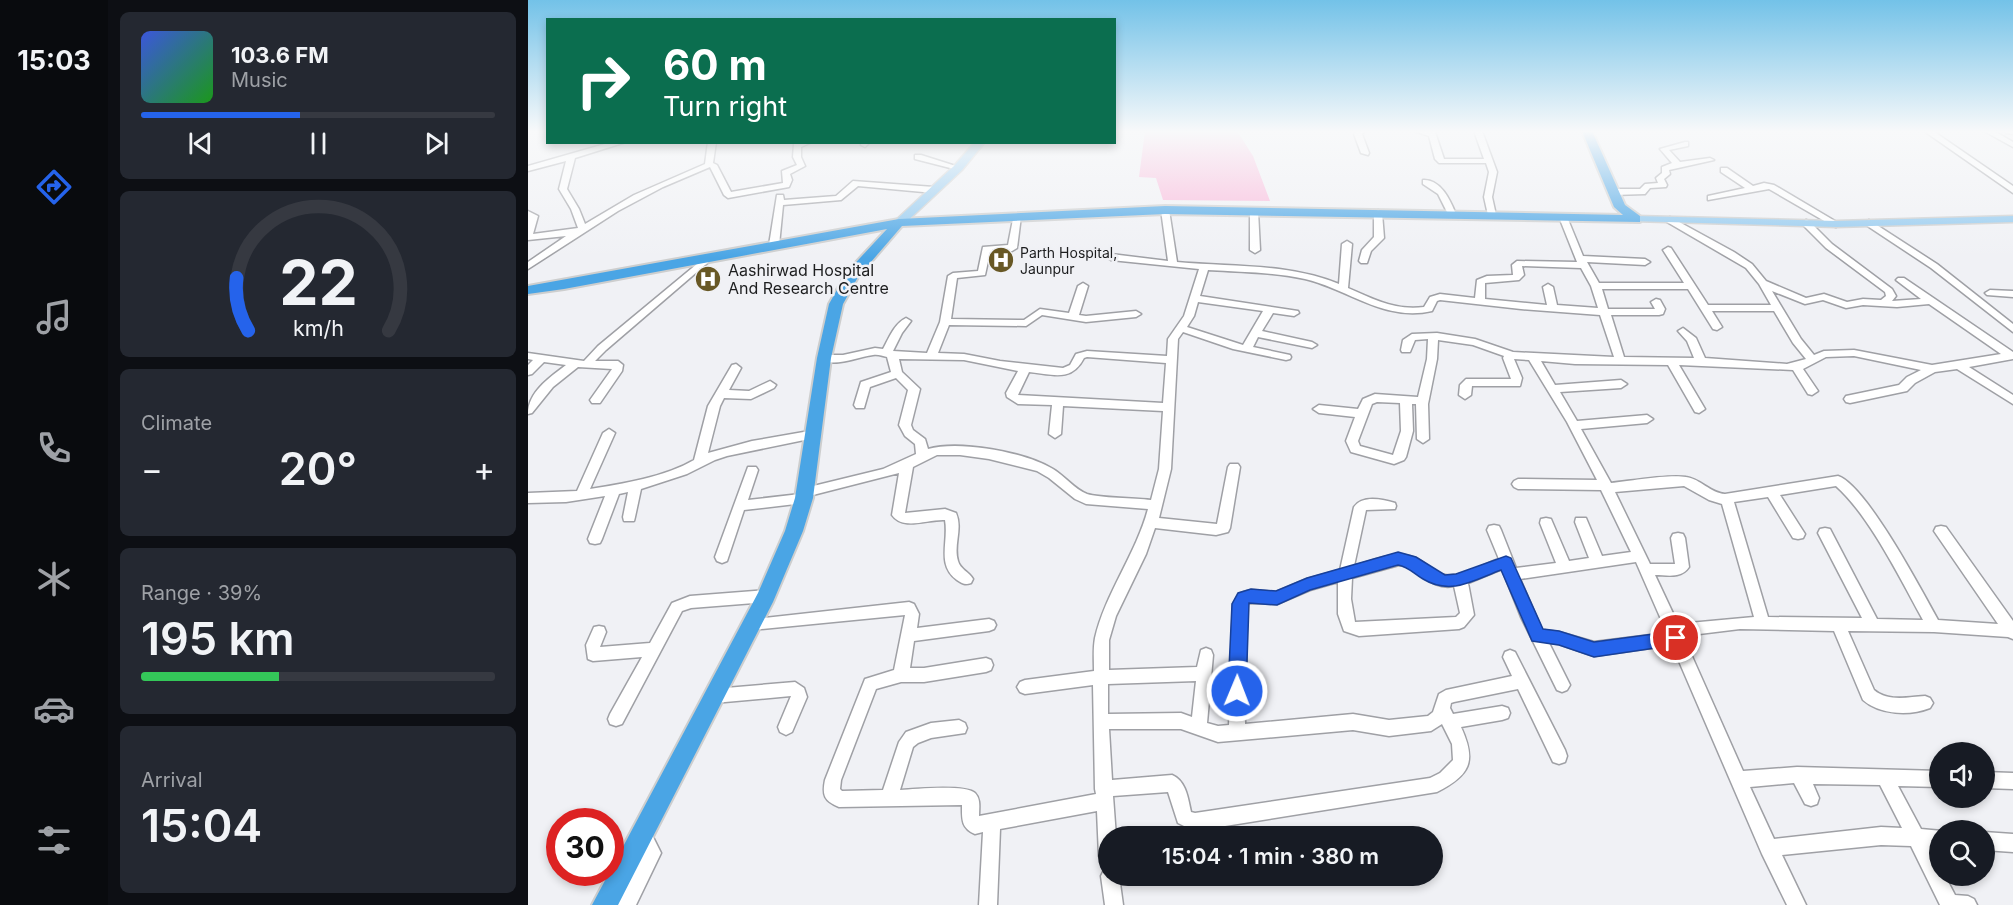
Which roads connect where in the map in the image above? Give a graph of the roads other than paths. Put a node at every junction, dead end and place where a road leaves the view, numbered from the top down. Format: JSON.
{"nodes":[{"id":1,"x":567,"y":173,"type":"edge"},
{"id":2,"x":688,"y":173,"type":"edge"},
{"id":3,"x":718,"y":173,"type":"edge"},
{"id":4,"x":785,"y":173,"type":"edge"},
{"id":5,"x":952,"y":173,"type":"edge"},
{"id":6,"x":1493,"y":173,"type":"edge"},
{"id":7,"x":1604,"y":173,"type":"edge"},
{"id":8,"x":1666,"y":173,"type":"edge"},
{"id":9,"x":1729,"y":173,"type":"edge"},
{"id":10,"x":1989,"y":173,"type":"edge"},
{"id":11,"x":1426,"y":182,"type":"dead end"},
{"id":12,"x":781,"y":186,"type":"junction"},
{"id":13,"x":1752,"y":189,"type":"junction"},
{"id":14,"x":934,"y":190,"type":"junction"},
{"id":15,"x":2013,"y":190,"type":"edge"},
{"id":16,"x":1650,"y":198,"type":"dead end"},
{"id":17,"x":1711,"y":198,"type":"dead end"},
{"id":18,"x":779,"y":203,"type":"junction"},
{"id":19,"x":1616,"y":204,"type":"junction"},
{"id":20,"x":1165,"y":210,"type":"junction"},
{"id":21,"x":1254,"y":211,"type":"junction"},
{"id":22,"x":1378,"y":213,"type":"junction"},
{"id":23,"x":528,"y":214,"type":"edge"},
{"id":24,"x":1452,"y":214,"type":"junction"},
{"id":25,"x":1492,"y":215,"type":"junction"},
{"id":26,"x":1017,"y":216,"type":"junction"},
{"id":27,"x":1563,"y":217,"type":"junction"},
{"id":28,"x":1636,"y":219,"type":"joint"},
{"id":29,"x":2013,"y":219,"type":"edge"},
{"id":30,"x":1670,"y":220,"type":"junction"},
{"id":31,"x":899,"y":223,"type":"junction"},
{"id":32,"x":1806,"y":223,"type":"junction"},
{"id":33,"x":1869,"y":223,"type":"junction"},
{"id":34,"x":1836,"y":224,"type":"junction"},
{"id":35,"x":579,"y":230,"type":"junction"},
{"id":36,"x":528,"y":237,"type":"edge"},
{"id":37,"x":1347,"y":244,"type":"dead end"},
{"id":38,"x":774,"y":245,"type":"junction"},
{"id":39,"x":1255,"y":250,"type":"dead end"},
{"id":40,"x":1668,"y":250,"type":"dead end"},
{"id":41,"x":709,"y":257,"type":"junction"},
{"id":42,"x":1112,"y":257,"type":"dead end"},
{"id":43,"x":1364,"y":261,"type":"dead end"},
{"id":44,"x":1581,"y":262,"type":"junction"},
{"id":45,"x":1645,"y":262,"type":"dead end"},
{"id":46,"x":1173,"y":265,"type":"junction"},
{"id":47,"x":528,"y":266,"type":"edge"},
{"id":48,"x":1205,"y":267,"type":"junction"},
{"id":49,"x":1901,"y":280,"type":"dead end"},
{"id":50,"x":1763,"y":283,"type":"junction"},
{"id":51,"x":1083,"y":286,"type":"dead end"},
{"id":52,"x":1596,"y":286,"type":"junction"},
{"id":53,"x":1692,"y":286,"type":"junction"},
{"id":54,"x":1548,"y":287,"type":"dead end"},
{"id":55,"x":1343,"y":289,"type":"junction"},
{"id":56,"x":528,"y":290,"type":"edge"},
{"id":57,"x":1990,"y":293,"type":"dead end"},
{"id":58,"x":2013,"y":294,"type":"edge"},
{"id":59,"x":1194,"y":298,"type":"junction"},
{"id":60,"x":1929,"y":301,"type":"junction"},
{"id":61,"x":1480,"y":302,"type":"junction"},
{"id":62,"x":1656,"y":302,"type":"dead end"},
{"id":63,"x":1884,"y":303,"type":"junction"},
{"id":64,"x":1553,"y":308,"type":"junction"},
{"id":65,"x":1706,"y":308,"type":"junction"},
{"id":66,"x":1778,"y":308,"type":"junction"},
{"id":67,"x":1270,"y":309,"type":"junction"},
{"id":68,"x":1606,"y":312,"type":"junction"},
{"id":69,"x":1294,"y":313,"type":"dead end"},
{"id":70,"x":1136,"y":314,"type":"dead end"},
{"id":71,"x":1073,"y":318,"type":"junction"},
{"id":72,"x":906,"y":321,"type":"dead end"},
{"id":73,"x":945,"y":322,"type":"junction"},
{"id":74,"x":1717,"y":327,"type":"dead end"},
{"id":75,"x":1180,"y":328,"type":"junction"},
{"id":76,"x":2013,"y":329,"type":"edge"},
{"id":77,"x":1683,"y":331,"type":"dead end"},
{"id":78,"x":1255,"y":333,"type":"junction"},
{"id":79,"x":1433,"y":337,"type":"junction"},
{"id":80,"x":1312,"y":345,"type":"dead end"},
{"id":81,"x":1246,"y":349,"type":"junction"},
{"id":82,"x":1406,"y":350,"type":"dead end"},
{"id":83,"x":889,"y":354,"type":"junction"},
{"id":84,"x":528,"y":356,"type":"edge"},
{"id":85,"x":931,"y":356,"type":"junction"},
{"id":86,"x":1511,"y":356,"type":"junction"},
{"id":87,"x":2012,"y":356,"type":"edge"},
{"id":88,"x":543,"y":357,"type":"junction"},
{"id":89,"x":1286,"y":357,"type":"dead end"},
{"id":90,"x":1533,"y":357,"type":"junction"},
{"id":91,"x":824,"y":358,"type":"junction"},
{"id":92,"x":1812,"y":359,"type":"junction"},
{"id":93,"x":1171,"y":360,"type":"junction"},
{"id":94,"x":1620,"y":360,"type":"junction"},
{"id":95,"x":1671,"y":361,"type":"junction"},
{"id":96,"x":1701,"y":362,"type":"junction"},
{"id":97,"x":581,"y":364,"type":"junction"},
{"id":98,"x":1959,"y":364,"type":"junction"},
{"id":99,"x":1796,"y":367,"type":"junction"},
{"id":100,"x":736,"y":368,"type":"dead end"},
{"id":101,"x":1025,"y":368,"type":"junction"},
{"id":102,"x":1932,"y":369,"type":"junction"},
{"id":103,"x":528,"y":371,"type":"edge"},
{"id":104,"x":898,"y":374,"type":"junction"},
{"id":105,"x":1621,"y":384,"type":"dead end"},
{"id":106,"x":770,"y":385,"type":"dead end"},
{"id":107,"x":1554,"y":389,"type":"junction"},
{"id":108,"x":1812,"y":391,"type":"dead end"},
{"id":109,"x":721,"y":394,"type":"junction"},
{"id":110,"x":1465,"y":395,"type":"dead end"},
{"id":111,"x":1850,"y":399,"type":"dead end"},
{"id":112,"x":596,"y":400,"type":"dead end"},
{"id":113,"x":1406,"y":400,"type":"junction"},
{"id":114,"x":1423,"y":400,"type":"junction"},
{"id":115,"x":2013,"y":400,"type":"edge"},
{"id":116,"x":1058,"y":403,"type":"junction"},
{"id":117,"x":860,"y":405,"type":"dead end"},
{"id":118,"x":1169,"y":407,"type":"junction"},
{"id":119,"x":1319,"y":409,"type":"dead end"},
{"id":120,"x":1699,"y":409,"type":"dead end"},
{"id":121,"x":528,"y":410,"type":"edge"},
{"id":122,"x":1363,"y":414,"type":"junction"},
{"id":123,"x":1647,"y":419,"type":"dead end"},
{"id":124,"x":1575,"y":426,"type":"junction"},
{"id":125,"x":609,"y":433,"type":"dead end"},
{"id":126,"x":814,"y":434,"type":"junction"},
{"id":127,"x":1055,"y":434,"type":"dead end"},
{"id":128,"x":1423,"y":439,"type":"dead end"},
{"id":129,"x":922,"y":455,"type":"junction"},
{"id":130,"x":699,"y":463,"type":"junction"},
{"id":131,"x":907,"y":464,"type":"junction"},
{"id":132,"x":1234,"y":467,"type":"dead end"},
{"id":133,"x":752,"y":470,"type":"dead end"},
{"id":134,"x":636,"y":484,"type":"junction"},
{"id":135,"x":1518,"y":484,"type":"dead end"},
{"id":136,"x":1605,"y":486,"type":"junction"},
{"id":137,"x":614,"y":490,"type":"junction"},
{"id":138,"x":1772,"y":493,"type":"junction"},
{"id":139,"x":581,"y":495,"type":"junction"},
{"id":140,"x":805,"y":495,"type":"junction"},
{"id":141,"x":1727,"y":499,"type":"junction"},
{"id":142,"x":529,"y":500,"type":"edge"},
{"id":143,"x":1156,"y":505,"type":"junction"},
{"id":144,"x":740,"y":506,"type":"junction"},
{"id":145,"x":1390,"y":506,"type":"dead end"},
{"id":146,"x":629,"y":517,"type":"dead end"},
{"id":147,"x":1151,"y":522,"type":"junction"},
{"id":148,"x":1581,"y":522,"type":"dead end"},
{"id":149,"x":1546,"y":523,"type":"dead end"},
{"id":150,"x":1494,"y":530,"type":"dead end"},
{"id":151,"x":1941,"y":531,"type":"dead end"},
{"id":152,"x":1825,"y":533,"type":"dead end"},
{"id":153,"x":1798,"y":534,"type":"dead end"},
{"id":154,"x":1678,"y":538,"type":"dead end"},
{"id":155,"x":596,"y":539,"type":"dead end"},
{"id":156,"x":722,"y":557,"type":"dead end"},
{"id":157,"x":1598,"y":563,"type":"junction"},
{"id":158,"x":1642,"y":563,"type":"junction"},
{"id":159,"x":1564,"y":568,"type":"junction"},
{"id":160,"x":1508,"y":569,"type":"junction"},
{"id":161,"x":1345,"y":573,"type":"junction"},
{"id":162,"x":966,"y":579,"type":"dead end"},
{"id":163,"x":1460,"y":579,"type":"junction"},
{"id":164,"x":766,"y":596,"type":"junction"},
{"id":165,"x":1764,"y":623,"type":"junction"},
{"id":166,"x":751,"y":624,"type":"junction"},
{"id":167,"x":988,"y":625,"type":"dead end"},
{"id":168,"x":1839,"y":626,"type":"junction"},
{"id":169,"x":1873,"y":626,"type":"junction"},
{"id":170,"x":1934,"y":626,"type":"junction"},
{"id":171,"x":599,"y":632,"type":"dead end"},
{"id":172,"x":2012,"y":632,"type":"edge"},
{"id":173,"x":908,"y":635,"type":"junction"},
{"id":174,"x":1674,"y":635,"type":"junction"},
{"id":175,"x":1538,"y":636,"type":"junction"},
{"id":176,"x":654,"y":649,"type":"junction"},
{"id":177,"x":1206,"y":655,"type":"dead end"},
{"id":178,"x":1510,"y":657,"type":"dead end"},
{"id":179,"x":986,"y":665,"type":"dead end"},
{"id":180,"x":1204,"y":674,"type":"junction"},
{"id":181,"x":901,"y":675,"type":"junction"},
{"id":182,"x":1100,"y":677,"type":"junction"},
{"id":183,"x":1523,"y":681,"type":"junction"},
{"id":184,"x":1562,"y":684,"type":"dead end"},
{"id":185,"x":1025,"y":687,"type":"dead end"},
{"id":186,"x":714,"y":696,"type":"junction"},
{"id":187,"x":1925,"y":703,"type":"dead end"},
{"id":188,"x":1502,"y":712,"type":"dead end"},
{"id":189,"x":1445,"y":715,"type":"junction"},
{"id":190,"x":616,"y":719,"type":"dead end"},
{"id":191,"x":1101,"y":722,"type":"junction"},
{"id":192,"x":1199,"y":725,"type":"junction"},
{"id":193,"x":786,"y":727,"type":"dead end"},
{"id":194,"x":958,"y":728,"type":"dead end"},
{"id":195,"x":1237,"y":733,"type":"junction"},
{"id":196,"x":1559,"y":756,"type":"dead end"},
{"id":197,"x":1797,"y":775,"type":"junction"},
{"id":198,"x":1885,"y":777,"type":"junction"},
{"id":199,"x":1929,"y":779,"type":"edge"},
{"id":200,"x":1738,"y":780,"type":"junction"},
{"id":201,"x":1995,"y":780,"type":"edge"},
{"id":202,"x":2013,"y":781,"type":"edge"},
{"id":203,"x":1104,"y":795,"type":"junction"},
{"id":204,"x":890,"y":797,"type":"junction"},
{"id":205,"x":1811,"y":798,"type":"dead end"},
{"id":206,"x":992,"y":822,"type":"junction"},
{"id":207,"x":1106,"y":826,"type":"edge"},
{"id":208,"x":642,"y":832,"type":"junction"},
{"id":209,"x":1915,"y":838,"type":"junction"},
{"id":210,"x":1929,"y":839,"type":"edge"},
{"id":211,"x":1995,"y":842,"type":"edge"},
{"id":212,"x":2013,"y":843,"type":"edge"},
{"id":213,"x":1768,"y":848,"type":"junction"},
{"id":214,"x":1111,"y":886,"type":"edge"},
{"id":215,"x":605,"y":905,"type":"edge"},
{"id":216,"x":626,"y":905,"type":"edge"},
{"id":217,"x":988,"y":905,"type":"edge"},
{"id":218,"x":1114,"y":905,"type":"edge"},
{"id":219,"x":1797,"y":905,"type":"edge"},
{"id":220,"x":1949,"y":905,"type":"edge"},
{"id":221,"x":1968,"y":905,"type":"edge"}],
"edges":[{"from":1,"to":35,"type":"street"},
{"from":2,"to":35,"type":"street"},
{"from":3,"to":12,"type":"street"},
{"from":4,"to":12,"type":"street"},
{"from":5,"to":14,"type":"main road"},
{"from":6,"to":25,"type":"street"},
{"from":7,"to":19,"type":"highway"},
{"from":8,"to":19,"type":"street"},
{"from":9,"to":13,"type":"street"},
{"from":10,"to":15,"type":"street"},
{"from":11,"to":24,"type":"street"},
{"from":12,"to":18,"type":"street"},
{"from":13,"to":17,"type":"street"},
{"from":13,"to":34,"type":"street"},
{"from":14,"to":18,"type":"street"},
{"from":14,"to":31,"type":"main road"},
{"from":16,"to":19,"type":"street"},
{"from":18,"to":38,"type":"street"},
{"from":19,"to":27,"type":"highway"},
{"from":19,"to":28,"type":"highway"},
{"from":20,"to":21,"type":"highway"},
{"from":20,"to":26,"type":"highway"},
{"from":20,"to":46,"type":"street"},
{"from":21,"to":22,"type":"highway"},
{"from":21,"to":39,"type":"street"},
{"from":22,"to":24,"type":"highway"},
{"from":22,"to":43,"type":"street"},
{"from":23,"to":36,"type":"street"},
{"from":24,"to":25,"type":"highway"},
{"from":25,"to":27,"type":"highway"},
{"from":26,"to":31,"type":"highway"},
{"from":26,"to":73,"type":"street"},
{"from":27,"to":44,"type":"street"},
{"from":28,"to":30,"type":"main road"},
{"from":29,"to":33,"type":"main road"},
{"from":30,"to":32,"type":"main road"},
{"from":30,"to":50,"type":"street"},
{"from":31,"to":38,"type":"highway"},
{"from":31,"to":91,"type":"highway"},
{"from":32,"to":34,"type":"main road"},
{"from":32,"to":63,"type":"street"},
{"from":33,"to":34,"type":"main road"},
{"from":33,"to":76,"type":"street"},
{"from":35,"to":36,"type":"street"},
{"from":35,"to":47,"type":"street"},
{"from":37,"to":55,"type":"street"},
{"from":38,"to":41,"type":"highway"},
{"from":40,"to":53,"type":"street"},
{"from":41,"to":56,"type":"highway"},
{"from":41,"to":97,"type":"street"},
{"from":42,"to":46,"type":"street"},
{"from":44,"to":45,"type":"street"},
{"from":44,"to":52,"type":"street"},
{"from":44,"to":61,"type":"street"},
{"from":46,"to":48,"type":"street"},
{"from":48,"to":55,"type":"street"},
{"from":48,"to":59,"type":"street"},
{"from":49,"to":60,"type":"street"},
{"from":50,"to":63,"type":"street"},
{"from":50,"to":66,"type":"street"},
{"from":51,"to":71,"type":"street"},
{"from":52,"to":53,"type":"street"},
{"from":52,"to":68,"type":"street"},
{"from":53,"to":65,"type":"street"},
{"from":54,"to":64,"type":"street"},
{"from":55,"to":61,"type":"street"},
{"from":57,"to":58,"type":"street"},
{"from":59,"to":67,"type":"street"},
{"from":59,"to":75,"type":"street"},
{"from":60,"to":63,"type":"street"},
{"from":60,"to":87,"type":"street"},
{"from":61,"to":64,"type":"street"},
{"from":62,"to":68,"type":"street"},
{"from":64,"to":68,"type":"street"},
{"from":65,"to":66,"type":"street"},
{"from":65,"to":74,"type":"street"},
{"from":66,"to":92,"type":"street"},
{"from":67,"to":69,"type":"street"},
{"from":67,"to":78,"type":"street"},
{"from":68,"to":94,"type":"street"},
{"from":70,"to":71,"type":"street"},
{"from":71,"to":73,"type":"street"},
{"from":72,"to":83,"type":"street"},
{"from":73,"to":85,"type":"street"},
{"from":75,"to":81,"type":"street"},
{"from":75,"to":93,"type":"street"},
{"from":77,"to":96,"type":"street"},
{"from":78,"to":80,"type":"street"},
{"from":78,"to":81,"type":"street"},
{"from":79,"to":82,"type":"street"},
{"from":79,"to":86,"type":"street"},
{"from":79,"to":114,"type":"street"},
{"from":81,"to":89,"type":"street"},
{"from":83,"to":85,"type":"street"},
{"from":83,"to":91,"type":"street"},
{"from":83,"to":104,"type":"street"},
{"from":84,"to":88,"type":"street"},
{"from":85,"to":101,"type":"street"},
{"from":86,"to":90,"type":"street"},
{"from":86,"to":110,"type":"street"},
{"from":87,"to":98,"type":"street"},
{"from":88,"to":97,"type":"street"},
{"from":88,"to":103,"type":"street"},
{"from":90,"to":94,"type":"street"},
{"from":90,"to":107,"type":"street"},
{"from":91,"to":126,"type":"highway"},
{"from":92,"to":99,"type":"street"},
{"from":92,"to":102,"type":"street"},
{"from":93,"to":101,"type":"street"},
{"from":93,"to":118,"type":"street"},
{"from":94,"to":95,"type":"street"},
{"from":95,"to":96,"type":"street"},
{"from":95,"to":120,"type":"street"},
{"from":96,"to":99,"type":"street"},
{"from":97,"to":112,"type":"street"},
{"from":97,"to":121,"type":"street"},
{"from":98,"to":102,"type":"street"},
{"from":98,"to":115,"type":"street"},
{"from":99,"to":108,"type":"street"},
{"from":100,"to":109,"type":"street"},
{"from":101,"to":116,"type":"street"},
{"from":102,"to":111,"type":"street"},
{"from":104,"to":117,"type":"street"},
{"from":104,"to":129,"type":"street"},
{"from":105,"to":107,"type":"street"},
{"from":106,"to":109,"type":"street"},
{"from":107,"to":124,"type":"street"},
{"from":109,"to":130,"type":"street"},
{"from":113,"to":114,"type":"street"},
{"from":113,"to":122,"type":"street"},
{"from":113,"to":122,"type":"street"},
{"from":114,"to":128,"type":"street"},
{"from":116,"to":118,"type":"street"},
{"from":116,"to":127,"type":"street"},
{"from":118,"to":143,"type":"street"},
{"from":119,"to":122,"type":"street"},
{"from":123,"to":124,"type":"street"},
{"from":124,"to":136,"type":"street"},
{"from":125,"to":139,"type":"street"},
{"from":126,"to":130,"type":"street"},
{"from":126,"to":140,"type":"highway"},
{"from":129,"to":131,"type":"street"},
{"from":129,"to":143,"type":"street"},
{"from":130,"to":134,"type":"street"},
{"from":131,"to":140,"type":"street"},
{"from":131,"to":162,"type":"street"},
{"from":132,"to":147,"type":"street"},
{"from":133,"to":144,"type":"street"},
{"from":134,"to":137,"type":"street"},
{"from":134,"to":146,"type":"street"},
{"from":135,"to":136,"type":"street"},
{"from":136,"to":141,"type":"street"},
{"from":136,"to":158,"type":"street"},
{"from":137,"to":139,"type":"street"},
{"from":137,"to":155,"type":"street"},
{"from":138,"to":141,"type":"street"},
{"from":138,"to":153,"type":"street"},
{"from":138,"to":170,"type":"street"},
{"from":139,"to":142,"type":"street"},
{"from":140,"to":144,"type":"street"},
{"from":140,"to":164,"type":"highway"},
{"from":141,"to":165,"type":"street"},
{"from":143,"to":147,"type":"street"},
{"from":144,"to":156,"type":"street"},
{"from":145,"to":161,"type":"street"},
{"from":147,"to":182,"type":"street"},
{"from":148,"to":157,"type":"street"},
{"from":149,"to":159,"type":"street"},
{"from":150,"to":160,"type":"street"},
{"from":151,"to":172,"type":"street"},
{"from":152,"to":169,"type":"street"},
{"from":154,"to":158,"type":"street"},
{"from":157,"to":158,"type":"street"},
{"from":157,"to":159,"type":"street"},
{"from":158,"to":174,"type":"street"},
{"from":159,"to":160,"type":"street"},
{"from":160,"to":163,"type":"street"},
{"from":160,"to":175,"type":"street"},
{"from":161,"to":163,"type":"street"},
{"from":161,"to":163,"type":"street"},
{"from":161,"to":195,"type":"street"},
{"from":164,"to":166,"type":"highway"},
{"from":164,"to":176,"type":"street"},
{"from":165,"to":168,"type":"street"},
{"from":165,"to":174,"type":"street"},
{"from":166,"to":173,"type":"street"},
{"from":166,"to":186,"type":"highway"},
{"from":167,"to":173,"type":"street"},
{"from":168,"to":169,"type":"street"},
{"from":168,"to":187,"type":"street"},
{"from":169,"to":170,"type":"street"},
{"from":170,"to":172,"type":"street"},
{"from":171,"to":176,"type":"street"},
{"from":173,"to":181,"type":"street"},
{"from":174,"to":175,"type":"street"},
{"from":174,"to":200,"type":"street"},
{"from":175,"to":184,"type":"street"},
{"from":176,"to":190,"type":"street"},
{"from":177,"to":180,"type":"street"},
{"from":178,"to":183,"type":"street"},
{"from":179,"to":181,"type":"street"},
{"from":180,"to":182,"type":"street"},
{"from":180,"to":192,"type":"street"},
{"from":181,"to":204,"type":"street"},
{"from":182,"to":185,"type":"street"},
{"from":182,"to":191,"type":"street"},
{"from":183,"to":189,"type":"street"},
{"from":183,"to":196,"type":"street"},
{"from":186,"to":193,"type":"street"},
{"from":186,"to":208,"type":"highway"},
{"from":188,"to":189,"type":"street"},
{"from":189,"to":195,"type":"street"},
{"from":189,"to":203,"type":"street"},
{"from":191,"to":192,"type":"street"},
{"from":191,"to":203,"type":"street"},
{"from":192,"to":195,"type":"street"},
{"from":194,"to":204,"type":"street"},
{"from":197,"to":198,"type":"street"},
{"from":197,"to":200,"type":"street"},
{"from":197,"to":205,"type":"street"},
{"from":198,"to":199,"type":"street"},
{"from":198,"to":209,"type":"street"},
{"from":200,"to":213,"type":"street"},
{"from":201,"to":202,"type":"street"},
{"from":203,"to":206,"type":"street"},
{"from":203,"to":207,"type":"street"},
{"from":204,"to":206,"type":"street"},
{"from":206,"to":217,"type":"street"},
{"from":208,"to":215,"type":"highway"},
{"from":208,"to":216,"type":"street"},
{"from":209,"to":210,"type":"street"},
{"from":209,"to":213,"type":"street"},
{"from":209,"to":220,"type":"street"},
{"from":211,"to":212,"type":"street"},
{"from":213,"to":219,"type":"street"},
{"from":214,"to":218,"type":"street"},
{"from":220,"to":221,"type":"street"}]}
